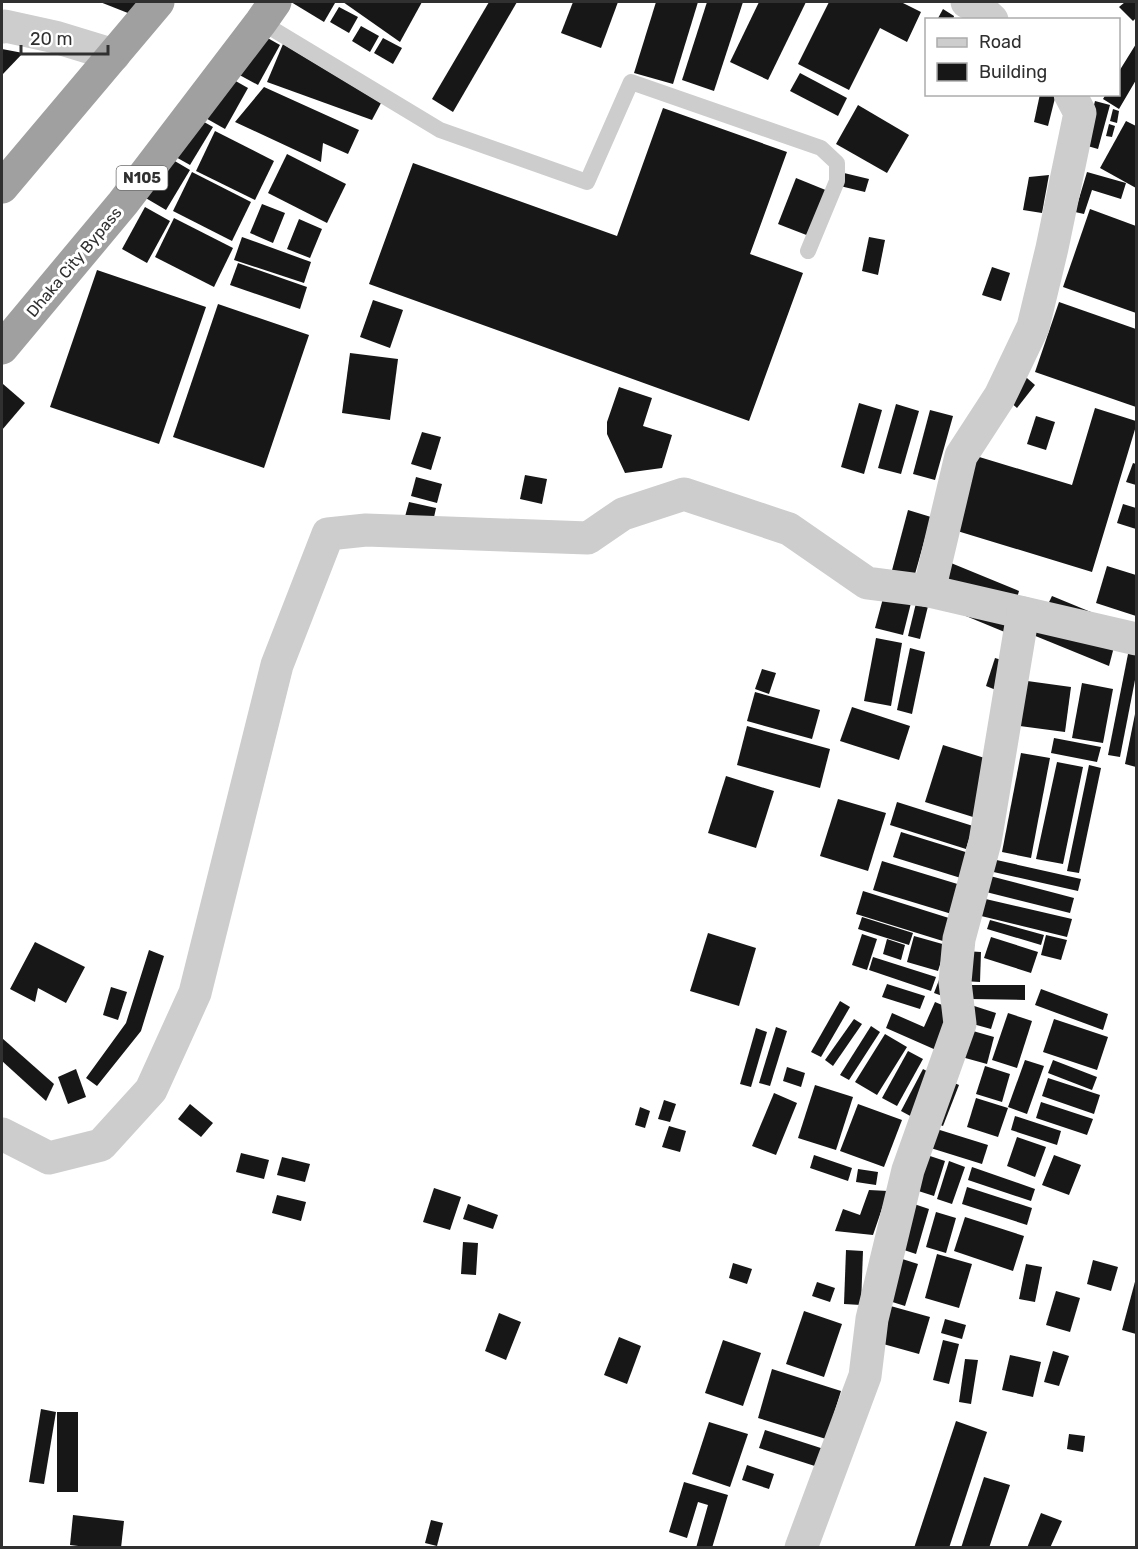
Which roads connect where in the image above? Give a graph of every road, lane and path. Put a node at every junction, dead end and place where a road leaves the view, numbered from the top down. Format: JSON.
{"nodes":[{"id":1,"x":158,"y":2,"type":"edge"},
{"id":2,"x":967,"y":2,"type":"edge"},
{"id":3,"x":268,"y":12,"type":"edge"},
{"id":4,"x":990,"y":18,"type":"edge"},
{"id":5,"x":2,"y":27,"type":"edge"},
{"id":6,"x":114,"y":55,"type":"junction"},
{"id":7,"x":1071,"y":96,"type":"edge"},
{"id":8,"x":2,"y":187,"type":"edge"},
{"id":9,"x":808,"y":251,"type":"dead end"},
{"id":10,"x":2,"y":348,"type":"edge"},
{"id":11,"x":929,"y":591,"type":"junction"},
{"id":12,"x":1023,"y":613,"type":"junction"},
{"id":13,"x":1137,"y":639,"type":"edge"},
{"id":14,"x":2,"y":1134,"type":"edge"},
{"id":15,"x":801,"y":1548,"type":"edge"}],
"edges":[{"from":1,"to":6,"type":"highway"},
{"from":2,"to":4,"type":"street"},
{"from":3,"to":9,"type":"lane"},
{"from":3,"to":10,"type":"highway","name":"Dhaka City Bypass","number":"N105"},
{"from":5,"to":6,"type":"street"},
{"from":6,"to":8,"type":"highway"},
{"from":7,"to":11,"type":"street"},
{"from":11,"to":12,"type":"street"},
{"from":11,"to":14,"type":"street"},
{"from":12,"to":13,"type":"street"},
{"from":12,"to":15,"type":"street"}]}
